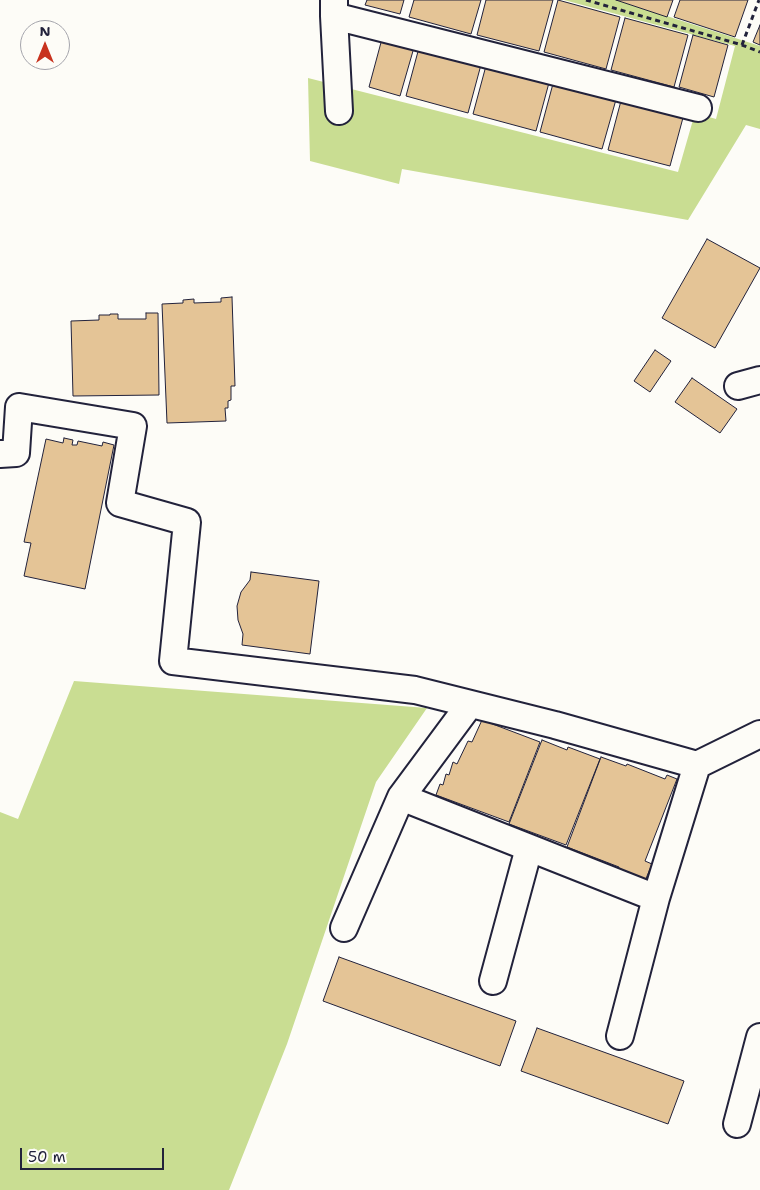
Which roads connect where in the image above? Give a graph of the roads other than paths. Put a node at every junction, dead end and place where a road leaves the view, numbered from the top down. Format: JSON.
{"nodes":[{"id":1,"x":334,"y":8,"type":"edge"},
{"id":2,"x":698,"y":108,"type":"dead end"},
{"id":3,"x":339,"y":111,"type":"dead end"},
{"id":4,"x":0,"y":454,"type":"edge"},
{"id":5,"x":470,"y":704,"type":"junction"},
{"id":6,"x":760,"y":734,"type":"edge"},
{"id":7,"x":697,"y":765,"type":"junction"},
{"id":8,"x":401,"y":797,"type":"junction"},
{"id":9,"x":529,"y":848,"type":"junction"},
{"id":10,"x":656,"y":898,"type":"junction"},
{"id":11,"x":344,"y":928,"type":"dead end"},
{"id":12,"x":493,"y":981,"type":"dead end"},
{"id":13,"x":620,"y":1036,"type":"dead end"},
{"id":14,"x":760,"y":1037,"type":"edge"},
{"id":15,"x":737,"y":1124,"type":"dead end"}],
"edges":[{"from":1,"to":2,"type":"street"},
{"from":1,"to":3,"type":"street"},
{"from":4,"to":5,"type":"street"},
{"from":5,"to":7,"type":"street"},
{"from":5,"to":8,"type":"street"},
{"from":6,"to":7,"type":"street"},
{"from":7,"to":10,"type":"street"},
{"from":8,"to":9,"type":"street"},
{"from":8,"to":11,"type":"street"},
{"from":9,"to":10,"type":"street"},
{"from":9,"to":12,"type":"street"},
{"from":10,"to":13,"type":"street"},
{"from":14,"to":15,"type":"street"}]}
